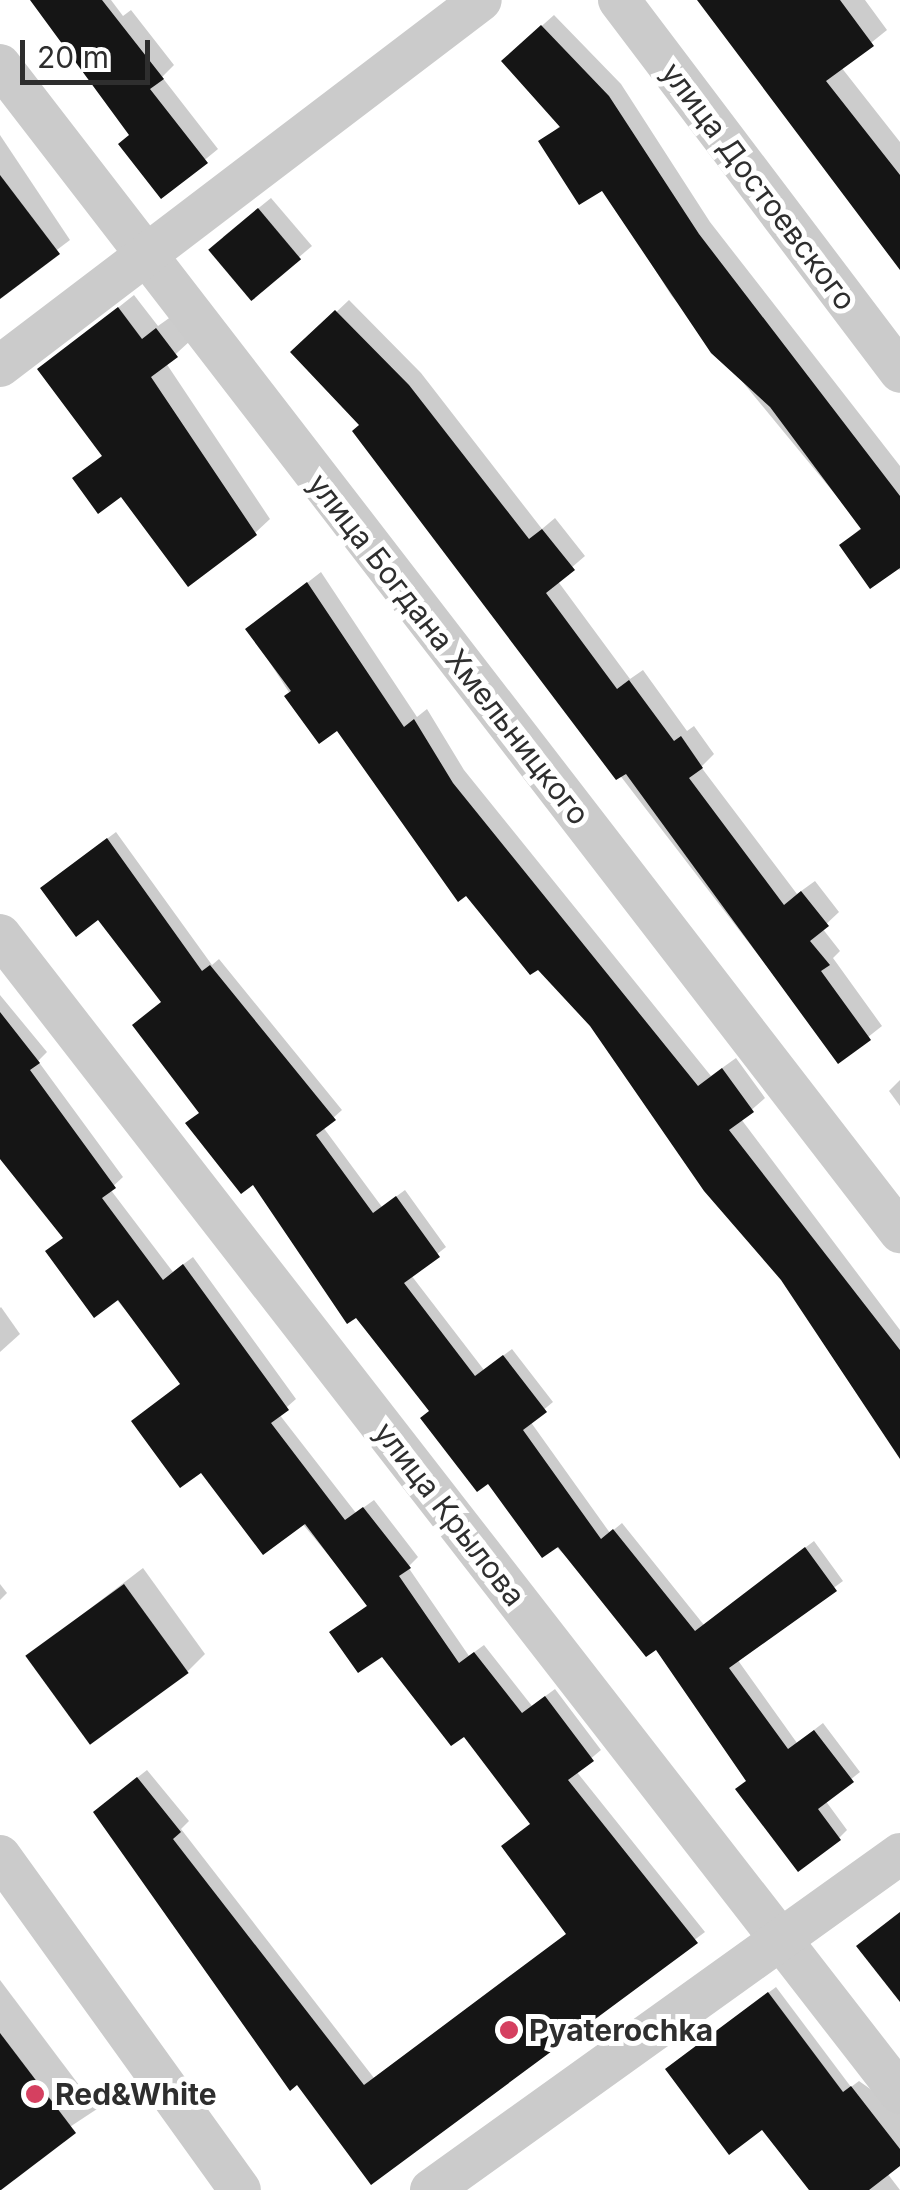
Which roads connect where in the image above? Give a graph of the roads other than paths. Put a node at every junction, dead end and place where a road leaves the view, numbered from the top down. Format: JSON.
{"nodes":[{"id":1,"x":481,"y":0,"type":"edge"},
{"id":2,"x":619,"y":0,"type":"edge"},
{"id":3,"x":0,"y":66,"type":"edge"},
{"id":4,"x":144,"y":255,"type":"junction"},
{"id":5,"x":0,"y":366,"type":"edge"},
{"id":6,"x":900,"y":372,"type":"edge"},
{"id":7,"x":0,"y":935,"type":"edge"},
{"id":8,"x":900,"y":1232,"type":"edge"},
{"id":9,"x":900,"y":1854,"type":"edge"},
{"id":10,"x":0,"y":1856,"type":"edge"},
{"id":11,"x":782,"y":1940,"type":"junction"},
{"id":12,"x":900,"y":2093,"type":"edge"},
{"id":13,"x":240,"y":2190,"type":"edge"},
{"id":14,"x":432,"y":2190,"type":"edge"}],
"edges":[{"from":1,"to":4,"type":"street"},
{"from":2,"to":6,"type":"street","name":"улица Достоевского"},
{"from":3,"to":4,"type":"street","name":"улица Богдана Хмельницкого"},
{"from":4,"to":5,"type":"street"},
{"from":4,"to":8,"type":"street","name":"улица Богдана Хмельницкого"},
{"from":7,"to":11,"type":"street","name":"улица Крылова"},
{"from":9,"to":11,"type":"street"},
{"from":10,"to":13,"type":"street"},
{"from":11,"to":12,"type":"street","name":"улица Крылова"},
{"from":11,"to":14,"type":"street"}]}
